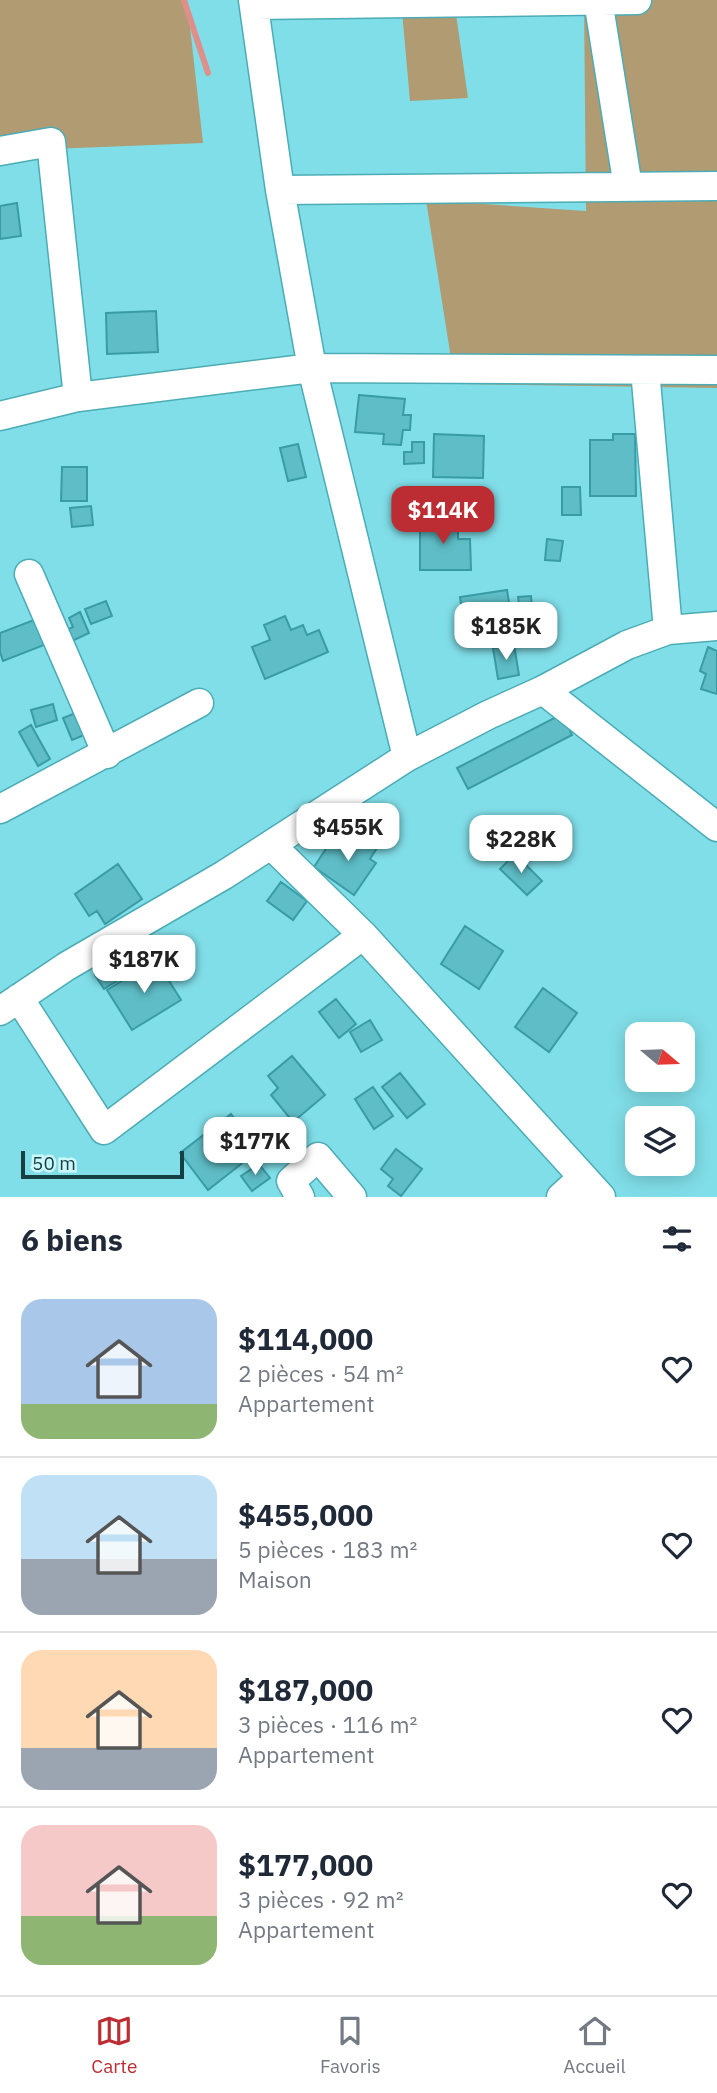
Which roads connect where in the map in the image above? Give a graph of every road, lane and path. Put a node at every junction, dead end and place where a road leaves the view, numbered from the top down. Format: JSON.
{"nodes":[{"id":1,"x":598,"y":0,"type":"edge"},
{"id":2,"x":638,"y":0,"type":"edge"},
{"id":3,"x":253,"y":3,"type":"edge"},
{"id":4,"x":0,"y":151,"type":"edge"},
{"id":5,"x":717,"y":186,"type":"edge"},
{"id":6,"x":628,"y":187,"type":"junction"},
{"id":7,"x":279,"y":190,"type":"junction"},
{"id":8,"x":312,"y":368,"type":"junction"},
{"id":9,"x":645,"y":370,"type":"junction"},
{"id":10,"x":717,"y":370,"type":"edge"},
{"id":11,"x":78,"y":397,"type":"junction"},
{"id":12,"x":0,"y":416,"type":"edge"},
{"id":13,"x":29,"y":574,"type":"dead end"},
{"id":14,"x":717,"y":626,"type":"edge"},
{"id":15,"x":668,"y":630,"type":"junction"},
{"id":16,"x":543,"y":690,"type":"junction"},
{"id":17,"x":199,"y":703,"type":"dead end"},
{"id":18,"x":107,"y":754,"type":"junction"},
{"id":19,"x":407,"y":757,"type":"junction"},
{"id":20,"x":0,"y":809,"type":"edge"},
{"id":21,"x":717,"y":827,"type":"edge"},
{"id":22,"x":271,"y":845,"type":"junction"},
{"id":23,"x":363,"y":935,"type":"junction"},
{"id":24,"x":9,"y":1004,"type":"edge"},
{"id":25,"x":592,"y":1187,"type":"edge"},
{"id":26,"x":300,"y":1197,"type":"edge"},
{"id":27,"x":352,"y":1197,"type":"edge"},
{"id":28,"x":561,"y":1197,"type":"edge"}],
"edges":[{"from":1,"to":2,"type":"street"},
{"from":1,"to":3,"type":"street"},
{"from":1,"to":6,"type":"street"},
{"from":3,"to":7,"type":"street"},
{"from":4,"to":11,"type":"street"},
{"from":5,"to":6,"type":"street"},
{"from":6,"to":7,"type":"street"},
{"from":7,"to":8,"type":"street"},
{"from":8,"to":9,"type":"street"},
{"from":8,"to":11,"type":"street"},
{"from":8,"to":19,"type":"street"},
{"from":9,"to":10,"type":"street"},
{"from":9,"to":15,"type":"street"},
{"from":11,"to":12,"type":"street"},
{"from":13,"to":18,"type":"street"},
{"from":14,"to":15,"type":"street"},
{"from":15,"to":16,"type":"street"},
{"from":16,"to":19,"type":"street"},
{"from":16,"to":21,"type":"street"},
{"from":17,"to":18,"type":"street"},
{"from":18,"to":20,"type":"street"},
{"from":19,"to":22,"type":"street"},
{"from":22,"to":23,"type":"street"},
{"from":22,"to":24,"type":"street"},
{"from":23,"to":24,"type":"street"},
{"from":23,"to":25,"type":"street"},
{"from":25,"to":28,"type":"street"},
{"from":26,"to":27,"type":"street"}]}
